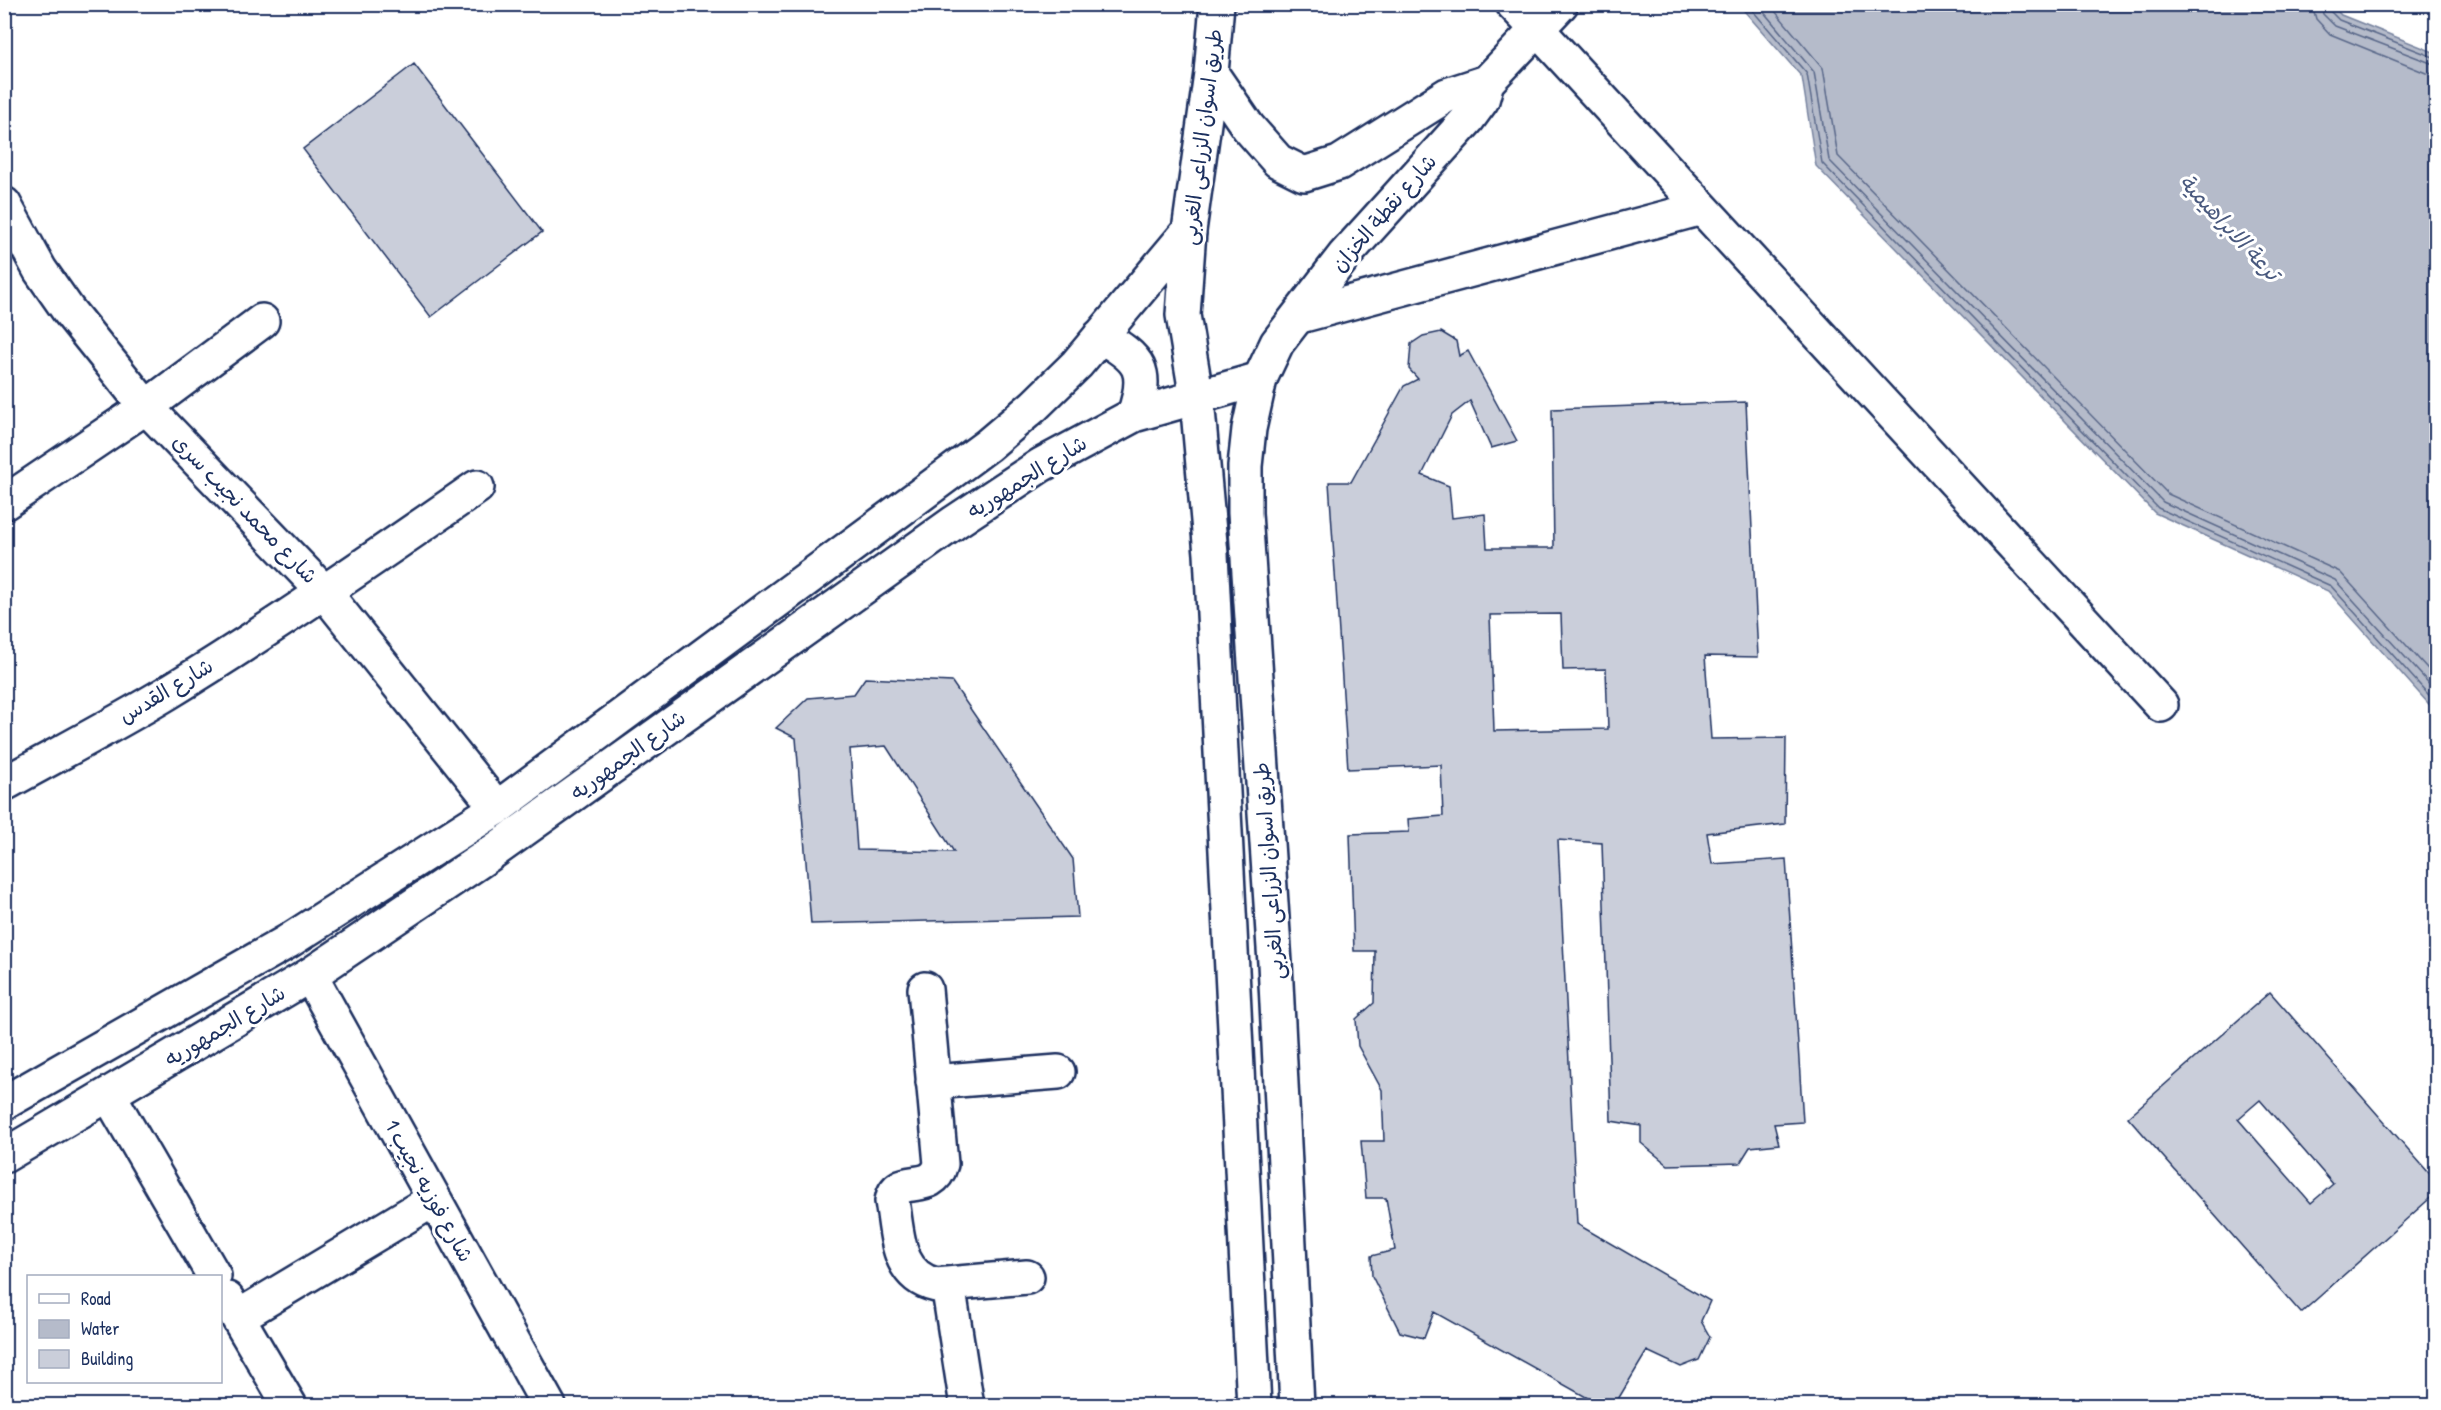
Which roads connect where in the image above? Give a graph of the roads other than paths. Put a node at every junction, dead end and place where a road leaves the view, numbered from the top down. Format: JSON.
{"nodes":[{"id":1,"x":1217,"y":4,"type":"edge"},
{"id":2,"x":1513,"y":4,"type":"edge"},
{"id":3,"x":1561,"y":4,"type":"edge"},
{"id":4,"x":1538,"y":30,"type":"junction"},
{"id":5,"x":1211,"y":73,"type":"junction"},
{"id":6,"x":1487,"y":82,"type":"junction"},
{"id":7,"x":4,"y":204,"type":"edge"},
{"id":8,"x":1702,"y":208,"type":"junction"},
{"id":9,"x":1190,"y":231,"type":"junction"},
{"id":10,"x":1300,"y":316,"type":"junction"},
{"id":11,"x":262,"y":321,"type":"dead end"},
{"id":12,"x":1100,"y":336,"type":"junction"},
{"id":13,"x":1277,"y":343,"type":"joint"},
{"id":14,"x":1260,"y":379,"type":"junction"},
{"id":15,"x":1197,"y":399,"type":"junction"},
{"id":16,"x":146,"y":407,"type":"junction"},
{"id":17,"x":1134,"y":416,"type":"junction"},
{"id":18,"x":477,"y":487,"type":"dead end"},
{"id":19,"x":4,"y":503,"type":"edge"},
{"id":20,"x":325,"y":593,"type":"junction"},
{"id":21,"x":2161,"y":705,"type":"dead end"},
{"id":22,"x":4,"y":784,"type":"edge"},
{"id":23,"x":497,"y":808,"type":"junction"},
{"id":24,"x":310,"y":975,"type":"junction"},
{"id":25,"x":925,"y":989,"type":"dead end"},
{"id":26,"x":1058,"y":1072,"type":"dead end"},
{"id":27,"x":933,"y":1082,"type":"junction"},
{"id":28,"x":109,"y":1095,"type":"junction"},
{"id":29,"x":4,"y":1103,"type":"edge"},
{"id":30,"x":4,"y":1156,"type":"edge"},
{"id":31,"x":433,"y":1200,"type":"junction"},
{"id":32,"x":213,"y":1275,"type":"edge"},
{"id":33,"x":1027,"y":1277,"type":"dead end"},
{"id":34,"x":948,"y":1284,"type":"junction"},
{"id":35,"x":222,"y":1290,"type":"edge"},
{"id":36,"x":238,"y":1317,"type":"junction"},
{"id":37,"x":290,"y":1406,"type":"edge"},
{"id":38,"x":549,"y":1406,"type":"edge"},
{"id":39,"x":967,"y":1406,"type":"edge"},
{"id":40,"x":1254,"y":1406,"type":"edge"},
{"id":41,"x":1297,"y":1406,"type":"edge"}],
"edges":[{"from":1,"to":5,"type":"street","name":"طريق اسوان الزراعى الغربى"},
{"from":2,"to":4,"type":"street"},
{"from":3,"to":4,"type":"street","name":"شارع نقطة الخزان"},
{"from":4,"to":6,"type":"street","name":"شارع نقطة الخزان"},
{"from":4,"to":8,"type":"street"},
{"from":5,"to":6,"type":"street","name":"شارع نقطة الخزان"},
{"from":5,"to":9,"type":"street","name":"طريق اسوان الزراعى الغربى"},
{"from":6,"to":10,"type":"street","name":"شارع نقطة الخزان"},
{"from":7,"to":16,"type":"street","name":"شارع محمد نجيب سرى"},
{"from":8,"to":10,"type":"street"},
{"from":8,"to":21,"type":"street"},
{"from":9,"to":12,"type":"street","name":"شارع الجمهوريه"},
{"from":9,"to":15,"type":"street","name":"طريق اسوان الزراعى الغربى"},
{"from":10,"to":13,"type":"street","name":"شارع نقطة الخزان"},
{"from":11,"to":16,"type":"street"},
{"from":12,"to":17,"type":"street"},
{"from":12,"to":23,"type":"street","name":"شارع الجمهوريه"},
{"from":13,"to":14,"type":"street","name":"طريق اسوان الزراعى الغربى"},
{"from":14,"to":15,"type":"street","name":"شارع الجمهوريه"},
{"from":14,"to":41,"type":"street","name":"طريق اسوان الزراعى الغربى"},
{"from":15,"to":17,"type":"street","name":"شارع الجمهوريه"},
{"from":15,"to":40,"type":"street","name":"طريق اسوان الزراعى الغربى"},
{"from":16,"to":19,"type":"street"},
{"from":16,"to":20,"type":"street","name":"شارع محمد نجيب سرى"},
{"from":17,"to":24,"type":"street","name":"شارع الجمهوريه"},
{"from":18,"to":20,"type":"street","name":"شارع القدس"},
{"from":20,"to":22,"type":"street","name":"شارع القدس"},
{"from":20,"to":23,"type":"street","name":"شارع محمد نجيب سرى"},
{"from":23,"to":29,"type":"street","name":"شارع الجمهوريه"},
{"from":24,"to":28,"type":"street","name":"شارع الجمهوريه"},
{"from":24,"to":31,"type":"street","name":"شارع فوزيه نجيب 1"},
{"from":25,"to":27,"type":"street"},
{"from":26,"to":27,"type":"street"},
{"from":27,"to":34,"type":"street"},
{"from":28,"to":30,"type":"street","name":"شارع الجمهوريه"},
{"from":28,"to":32,"type":"street"},
{"from":31,"to":36,"type":"street"},
{"from":31,"to":38,"type":"street","name":"شارع فوزيه نجيب 1"},
{"from":33,"to":34,"type":"street"},
{"from":34,"to":39,"type":"street"},
{"from":35,"to":36,"type":"street"},
{"from":36,"to":37,"type":"street"}]}
